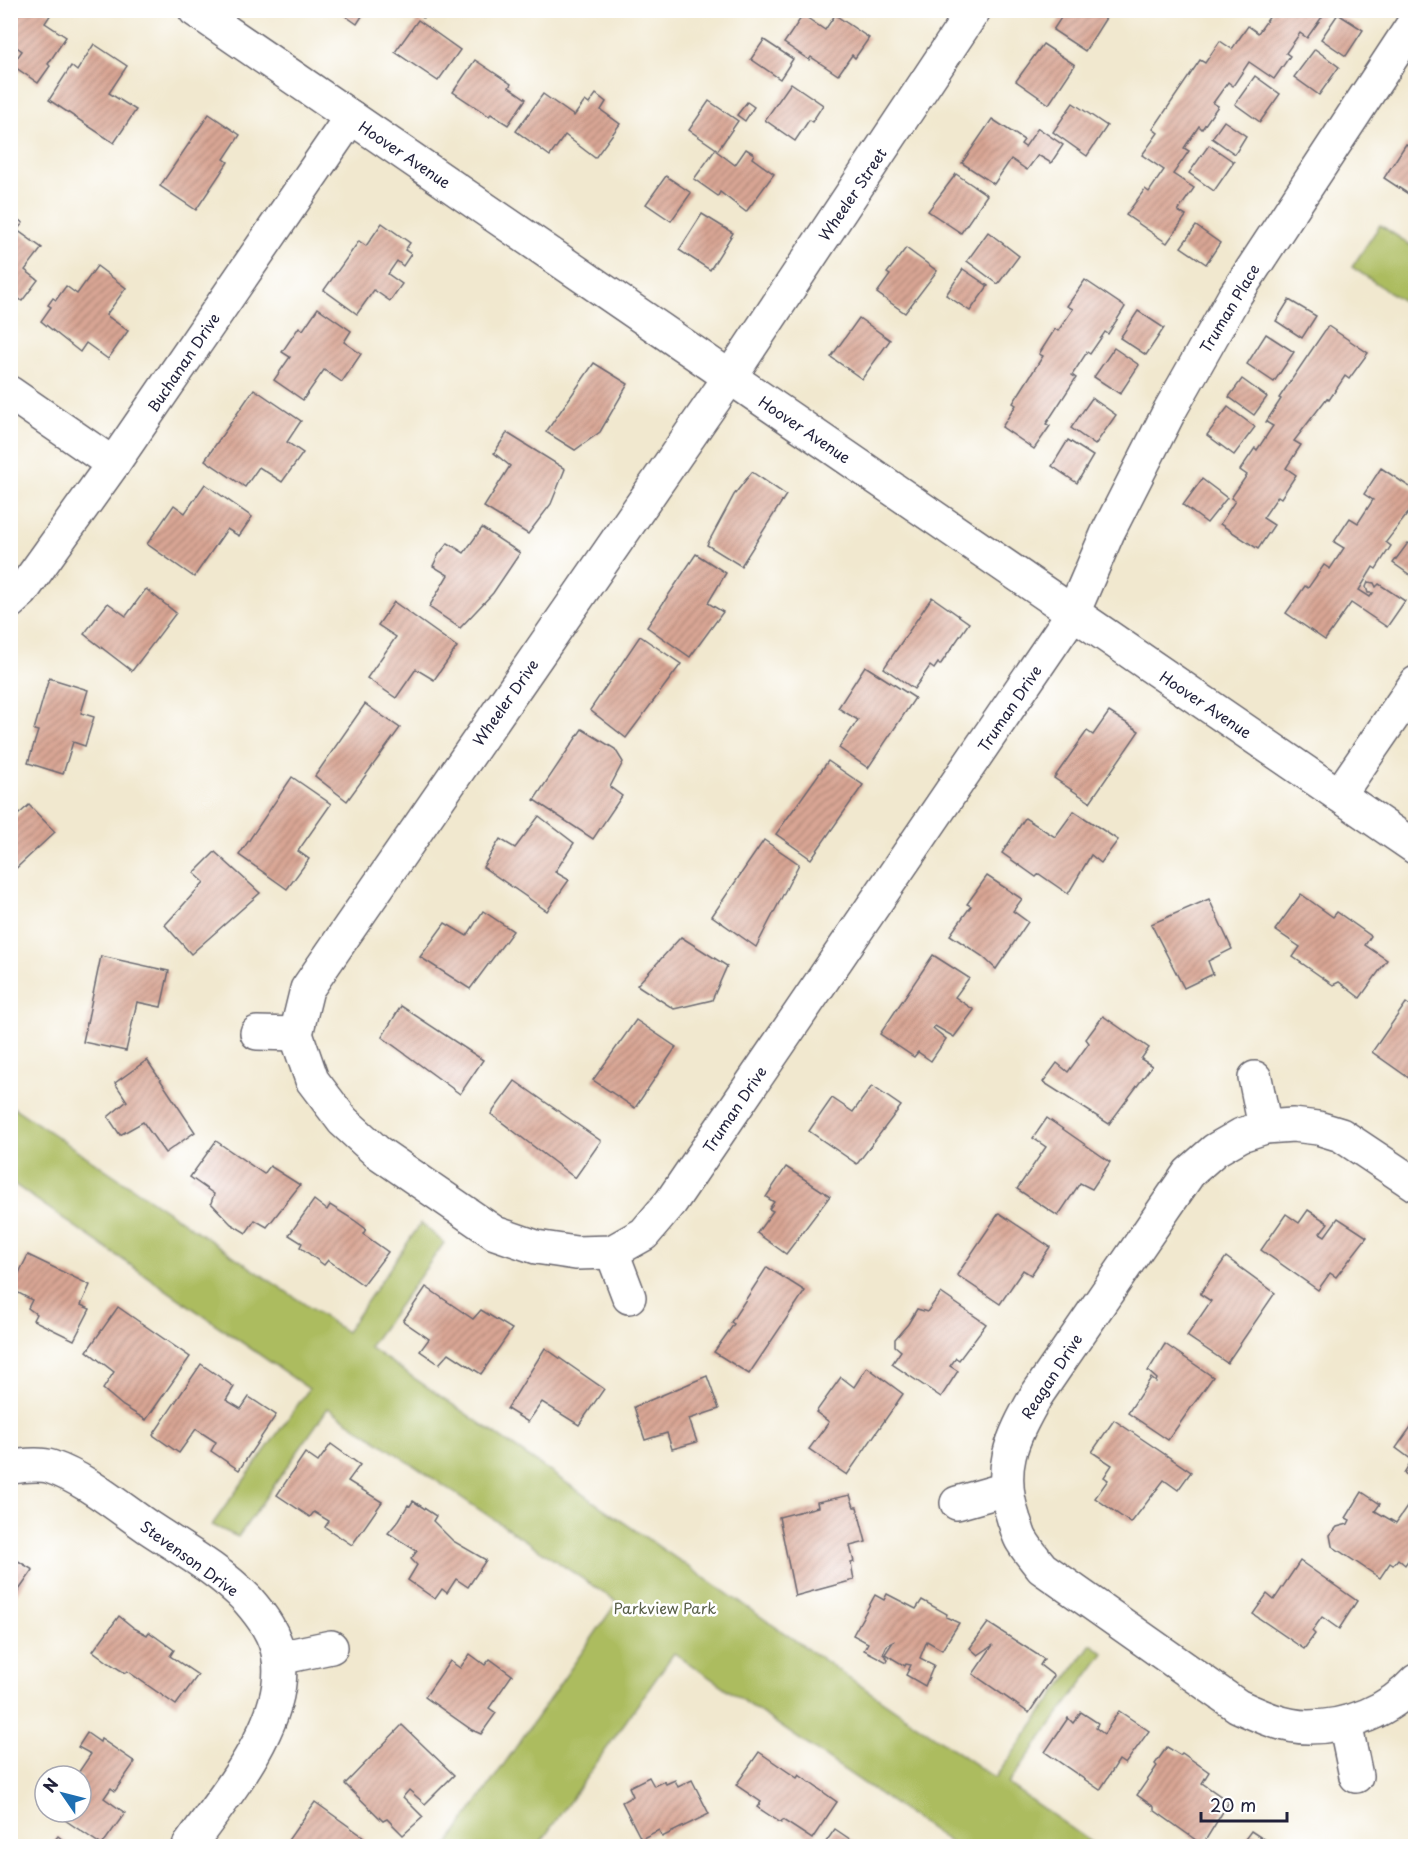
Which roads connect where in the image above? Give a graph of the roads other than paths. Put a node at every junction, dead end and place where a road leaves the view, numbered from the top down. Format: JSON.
{"nodes":[{"id":1,"x":195,"y":10,"type":"edge"},
{"id":2,"x":974,"y":10,"type":"edge"},
{"id":3,"x":1416,"y":20,"type":"edge"},
{"id":4,"x":351,"y":117,"type":"junction"},
{"id":5,"x":730,"y":377,"type":"junction"},
{"id":6,"x":10,"y":393,"type":"edge"},
{"id":7,"x":113,"y":464,"type":"junction"},
{"id":8,"x":10,"y":602,"type":"edge"},
{"id":9,"x":1073,"y":613,"type":"junction"},
{"id":10,"x":1416,"y":683,"type":"edge"},
{"id":11,"x":1339,"y":795,"type":"junction"},
{"id":12,"x":1416,"y":848,"type":"edge"},
{"id":13,"x":257,"y":1033,"type":"dead end"},
{"id":14,"x":296,"y":1034,"type":"junction"},
{"id":15,"x":1255,"y":1078,"type":"dead end"},
{"id":16,"x":1265,"y":1127,"type":"junction"},
{"id":17,"x":1416,"y":1185,"type":"edge"},
{"id":18,"x":612,"y":1252,"type":"junction"},
{"id":19,"x":629,"y":1298,"type":"dead end"},
{"id":20,"x":10,"y":1467,"type":"edge"},
{"id":21,"x":1006,"y":1488,"type":"junction"},
{"id":22,"x":957,"y":1503,"type":"dead end"},
{"id":23,"x":331,"y":1647,"type":"dead end"},
{"id":24,"x":279,"y":1658,"type":"junction"},
{"id":25,"x":1416,"y":1681,"type":"edge"},
{"id":26,"x":1345,"y":1723,"type":"junction"},
{"id":27,"x":1356,"y":1776,"type":"dead end"},
{"id":28,"x":189,"y":1846,"type":"edge"}],
"edges":[{"from":1,"to":4,"type":"street","name":"Hoover Avenue"},
{"from":2,"to":5,"type":"street","name":"Wheeler Street"},
{"from":3,"to":9,"type":"street","name":"Truman Place"},
{"from":4,"to":5,"type":"street","name":"Hoover Avenue"},
{"from":4,"to":7,"type":"street","name":"Buchanan Drive"},
{"from":5,"to":9,"type":"street","name":"Hoover Avenue"},
{"from":5,"to":14,"type":"street","name":"Wheeler Drive"},
{"from":6,"to":7,"type":"street"},
{"from":7,"to":8,"type":"street","name":"Buchanan Drive"},
{"from":9,"to":11,"type":"street","name":"Hoover Avenue"},
{"from":9,"to":18,"type":"street","name":"Truman Drive"},
{"from":10,"to":11,"type":"street"},
{"from":11,"to":12,"type":"street","name":"Hoover Avenue"},
{"from":13,"to":14,"type":"street"},
{"from":14,"to":18,"type":"street","name":"Truman Drive"},
{"from":15,"to":16,"type":"street"},
{"from":16,"to":17,"type":"street","name":"Reagan Drive"},
{"from":16,"to":21,"type":"street","name":"Reagan Drive"},
{"from":18,"to":19,"type":"street"},
{"from":20,"to":24,"type":"street","name":"Stevenson Drive"},
{"from":21,"to":22,"type":"street"},
{"from":21,"to":26,"type":"street","name":"Reagan Drive"},
{"from":23,"to":24,"type":"street"},
{"from":24,"to":28,"type":"street","name":"Stevenson Drive"},
{"from":25,"to":26,"type":"street","name":"Reagan Drive"},
{"from":26,"to":27,"type":"street"}]}
